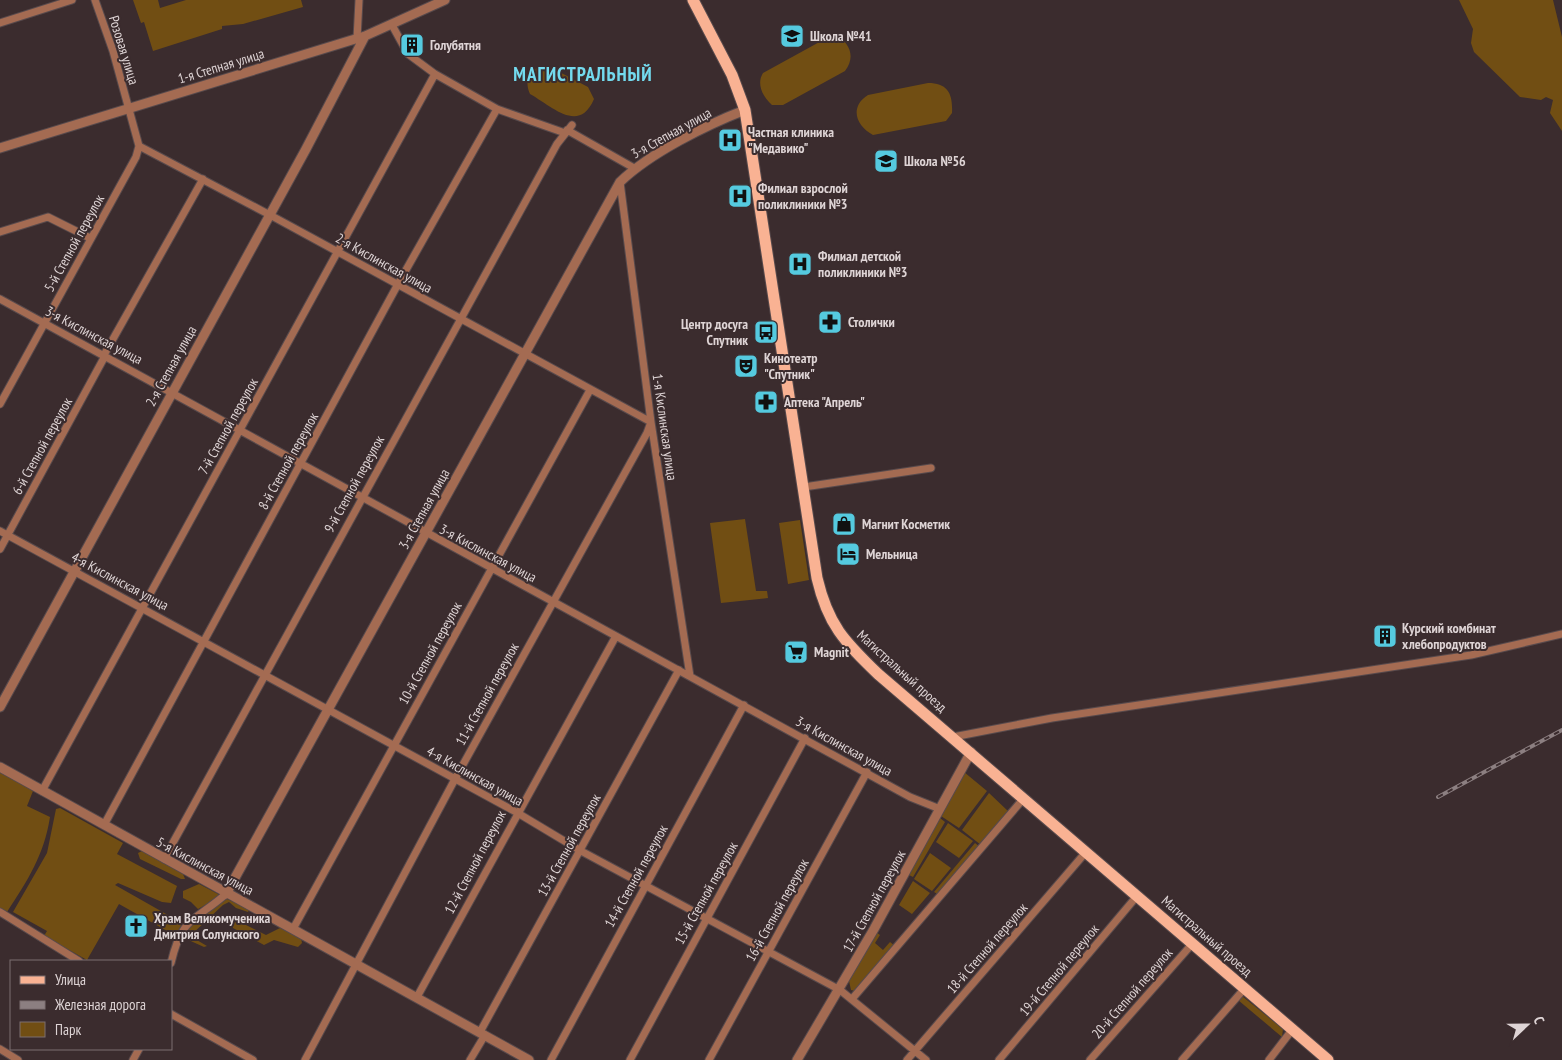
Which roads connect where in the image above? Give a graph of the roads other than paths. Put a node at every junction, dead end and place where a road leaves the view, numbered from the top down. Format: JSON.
{"nodes":[{"id":1,"x":72,"y":0,"type":"edge"},
{"id":2,"x":95,"y":0,"type":"edge"},
{"id":3,"x":359,"y":0,"type":"edge"},
{"id":4,"x":445,"y":0,"type":"edge"},
{"id":5,"x":693,"y":0,"type":"edge"},
{"id":6,"x":0,"y":23,"type":"edge"},
{"id":7,"x":392,"y":25,"type":"junction"},
{"id":8,"x":361,"y":37,"type":"junction"},
{"id":9,"x":435,"y":74,"type":"junction"},
{"id":10,"x":128,"y":109,"type":"junction"},
{"id":11,"x":497,"y":109,"type":"junction"},
{"id":12,"x":745,"y":110,"type":"junction"},
{"id":13,"x":568,"y":129,"type":"junction"},
{"id":14,"x":139,"y":146,"type":"junction"},
{"id":15,"x":0,"y":148,"type":"edge"},
{"id":16,"x":634,"y":168,"type":"junction"},
{"id":17,"x":203,"y":179,"type":"junction"},
{"id":18,"x":620,"y":182,"type":"junction"},
{"id":19,"x":270,"y":215,"type":"junction"},
{"id":20,"x":0,"y":232,"type":"edge"},
{"id":21,"x":90,"y":238,"type":"junction"},
{"id":22,"x":338,"y":252,"type":"junction"},
{"id":23,"x":398,"y":284,"type":"junction"},
{"id":24,"x":0,"y":299,"type":"edge"},
{"id":25,"x":460,"y":319,"type":"junction"},
{"id":26,"x":44,"y":323,"type":"junction"},
{"id":27,"x":524,"y":353,"type":"junction"},
{"id":28,"x":105,"y":356,"type":"junction"},
{"id":29,"x":590,"y":390,"type":"junction"},
{"id":30,"x":173,"y":392,"type":"junction"},
{"id":31,"x":0,"y":404,"type":"edge"},
{"id":32,"x":651,"y":422,"type":"junction"},
{"id":33,"x":240,"y":430,"type":"junction"},
{"id":34,"x":301,"y":464,"type":"junction"},
{"id":35,"x":932,"y":468,"type":"dead end"},
{"id":36,"x":804,"y":487,"type":"junction"},
{"id":37,"x":361,"y":498,"type":"junction"},
{"id":38,"x":0,"y":531,"type":"edge"},
{"id":39,"x":427,"y":534,"type":"junction"},
{"id":40,"x":7,"y":535,"type":"junction"},
{"id":41,"x":0,"y":549,"type":"edge"},
{"id":42,"x":491,"y":569,"type":"junction"},
{"id":43,"x":74,"y":571,"type":"junction"},
{"id":44,"x":552,"y":602,"type":"junction"},
{"id":45,"x":142,"y":607,"type":"junction"},
{"id":46,"x":1562,"y":634,"type":"edge"},
{"id":47,"x":616,"y":636,"type":"junction"},
{"id":48,"x":204,"y":641,"type":"junction"},
{"id":49,"x":679,"y":670,"type":"junction"},
{"id":50,"x":265,"y":676,"type":"junction"},
{"id":51,"x":690,"y":676,"type":"junction"},
{"id":52,"x":744,"y":705,"type":"junction"},
{"id":53,"x":0,"y":707,"type":"edge"},
{"id":54,"x":329,"y":710,"type":"junction"},
{"id":55,"x":953,"y":737,"type":"junction"},
{"id":56,"x":805,"y":738,"type":"junction"},
{"id":57,"x":394,"y":745,"type":"junction"},
{"id":58,"x":971,"y":752,"type":"junction"},
{"id":59,"x":0,"y":768,"type":"edge"},
{"id":60,"x":866,"y":772,"type":"junction"},
{"id":61,"x":455,"y":780,"type":"junction"},
{"id":62,"x":42,"y":791,"type":"junction"},
{"id":63,"x":1024,"y":798,"type":"junction"},
{"id":64,"x":940,"y":809,"type":"junction"},
{"id":65,"x":516,"y":812,"type":"junction"},
{"id":66,"x":104,"y":825,"type":"junction"},
{"id":67,"x":581,"y":851,"type":"junction"},
{"id":68,"x":1086,"y":852,"type":"junction"},
{"id":69,"x":164,"y":859,"type":"junction"},
{"id":70,"x":646,"y":885,"type":"junction"},
{"id":71,"x":226,"y":894,"type":"junction"},
{"id":72,"x":1138,"y":896,"type":"junction"},
{"id":73,"x":0,"y":912,"type":"edge"},
{"id":74,"x":706,"y":918,"type":"junction"},
{"id":75,"x":293,"y":929,"type":"junction"},
{"id":76,"x":1192,"y":943,"type":"junction"},
{"id":77,"x":768,"y":952,"type":"junction"},
{"id":78,"x":77,"y":960,"type":"edge"},
{"id":79,"x":172,"y":960,"type":"edge"},
{"id":80,"x":355,"y":963,"type":"junction"},
{"id":81,"x":1245,"y":988,"type":"junction"},
{"id":82,"x":840,"y":990,"type":"junction"},
{"id":83,"x":417,"y":997,"type":"junction"},
{"id":84,"x":852,"y":998,"type":"junction"},
{"id":85,"x":172,"y":1015,"type":"edge"},
{"id":86,"x":1292,"y":1030,"type":"junction"},
{"id":87,"x":482,"y":1034,"type":"junction"},
{"id":88,"x":0,"y":1050,"type":"edge"},
{"id":89,"x":915,"y":1051,"type":"junction"},
{"id":90,"x":18,"y":1060,"type":"edge"},
{"id":91,"x":253,"y":1060,"type":"edge"},
{"id":92,"x":305,"y":1060,"type":"edge"},
{"id":93,"x":470,"y":1060,"type":"edge"},
{"id":94,"x":529,"y":1060,"type":"edge"},
{"id":95,"x":551,"y":1060,"type":"edge"},
{"id":96,"x":630,"y":1060,"type":"edge"},
{"id":97,"x":709,"y":1060,"type":"edge"},
{"id":98,"x":797,"y":1060,"type":"edge"},
{"id":99,"x":907,"y":1060,"type":"edge"},
{"id":100,"x":926,"y":1060,"type":"edge"},
{"id":101,"x":999,"y":1060,"type":"edge"},
{"id":102,"x":1090,"y":1060,"type":"edge"},
{"id":103,"x":1182,"y":1060,"type":"edge"},
{"id":104,"x":1269,"y":1060,"type":"edge"},
{"id":105,"x":1328,"y":1060,"type":"edge"}],
"edges":[{"from":1,"to":6,"type":"street"},
{"from":2,"to":10,"type":"street","name":"Розовая улица"},
{"from":3,"to":8,"type":"street"},
{"from":4,"to":7,"type":"street","name":"1-я Степная улица"},
{"from":5,"to":12,"type":"main road","name":"Магистральный проезд"},
{"from":7,"to":8,"type":"street","name":"1-я Степная улица"},
{"from":7,"to":9,"type":"street"},
{"from":8,"to":10,"type":"street","name":"1-я Степная улица"},
{"from":8,"to":19,"type":"street","name":"2-я Степная улица"},
{"from":9,"to":11,"type":"street"},
{"from":9,"to":22,"type":"street","name":"7-й Степной переулок"},
{"from":10,"to":14,"type":"street"},
{"from":10,"to":15,"type":"street","name":"1-я Степная улица"},
{"from":11,"to":13,"type":"street"},
{"from":11,"to":23,"type":"street","name":"8-й Степной переулок"},
{"from":12,"to":16,"type":"street","name":"3-я Степная улица"},
{"from":12,"to":36,"type":"main road","name":"Магистральный проезд"},
{"from":13,"to":16,"type":"street"},
{"from":13,"to":25,"type":"street","name":"9-й Степной переулок"},
{"from":14,"to":17,"type":"street","name":"2-я Кислинская улица"},
{"from":14,"to":21,"type":"street","name":"5-й Степной переулок"},
{"from":16,"to":18,"type":"street","name":"3-я Степная улица"},
{"from":17,"to":19,"type":"street","name":"2-я Кислинская улица"},
{"from":17,"to":28,"type":"street","name":"6-й Степной переулок"},
{"from":18,"to":27,"type":"street","name":"3-я Степная улица"},
{"from":18,"to":32,"type":"street","name":"1-я Кислинская улица"},
{"from":19,"to":22,"type":"street","name":"2-я Кислинская улица"},
{"from":19,"to":30,"type":"street","name":"2-я Степная улица"},
{"from":20,"to":21,"type":"street"},
{"from":21,"to":26,"type":"street","name":"5-й Степной переулок"},
{"from":22,"to":23,"type":"street","name":"2-я Кислинская улица"},
{"from":22,"to":33,"type":"street","name":"7-й Степной переулок"},
{"from":23,"to":25,"type":"street","name":"2-я Кислинская улица"},
{"from":23,"to":34,"type":"street","name":"8-й Степной переулок"},
{"from":24,"to":26,"type":"street","name":"3-я Кислинская улица"},
{"from":25,"to":27,"type":"street","name":"2-я Кислинская улица"},
{"from":25,"to":37,"type":"street","name":"9-й Степной переулок"},
{"from":26,"to":28,"type":"street","name":"3-я Кислинская улица"},
{"from":26,"to":31,"type":"street","name":"5-й Степной переулок"},
{"from":27,"to":29,"type":"street","name":"2-я Кислинская улица"},
{"from":27,"to":39,"type":"street","name":"3-я Степная улица"},
{"from":28,"to":30,"type":"street","name":"3-я Кислинская улица"},
{"from":28,"to":40,"type":"street","name":"6-й Степной переулок"},
{"from":29,"to":32,"type":"street","name":"2-я Кислинская улица"},
{"from":29,"to":42,"type":"street","name":"10-й Степной переулок"},
{"from":30,"to":33,"type":"street","name":"3-я Кислинская улица"},
{"from":30,"to":43,"type":"street","name":"2-я Степная улица"},
{"from":32,"to":44,"type":"street","name":"11-й Степной переулок"},
{"from":32,"to":51,"type":"street","name":"1-я Кислинская улица"},
{"from":33,"to":34,"type":"street","name":"3-я Кислинская улица"},
{"from":33,"to":45,"type":"street","name":"7-й Степной переулок"},
{"from":34,"to":37,"type":"street","name":"3-я Кислинская улица"},
{"from":34,"to":48,"type":"street","name":"8-й Степной переулок"},
{"from":35,"to":36,"type":"street"},
{"from":36,"to":55,"type":"main road","name":"Магистральный проезд"},
{"from":37,"to":39,"type":"street","name":"3-я Кислинская улица"},
{"from":37,"to":50,"type":"street","name":"9-й Степной переулок"},
{"from":38,"to":40,"type":"street","name":"4-я Кислинская улица"},
{"from":39,"to":42,"type":"street","name":"3-я Кислинская улица"},
{"from":39,"to":54,"type":"street","name":"3-я Степная улица"},
{"from":40,"to":41,"type":"street","name":"6-й Степной переулок"},
{"from":40,"to":43,"type":"street","name":"4-я Кислинская улица"},
{"from":42,"to":44,"type":"street","name":"3-я Кислинская улица"},
{"from":42,"to":57,"type":"street","name":"10-й Степной переулок"},
{"from":43,"to":45,"type":"street","name":"4-я Кислинская улица"},
{"from":43,"to":53,"type":"street","name":"2-я Степная улица"},
{"from":44,"to":47,"type":"street","name":"3-я Кислинская улица"},
{"from":44,"to":61,"type":"street","name":"11-й Степной переулок"},
{"from":45,"to":48,"type":"street","name":"4-я Кислинская улица"},
{"from":45,"to":62,"type":"street","name":"7-й Степной переулок"},
{"from":46,"to":55,"type":"street"},
{"from":47,"to":49,"type":"street","name":"3-я Кислинская улица"},
{"from":47,"to":65,"type":"street","name":"12-й Степной переулок"},
{"from":48,"to":50,"type":"street","name":"4-я Кислинская улица"},
{"from":48,"to":66,"type":"street","name":"8-й Степной переулок"},
{"from":49,"to":51,"type":"street","name":"3-я Кислинская улица"},
{"from":49,"to":67,"type":"street","name":"13-й Степной переулок"},
{"from":50,"to":54,"type":"street","name":"4-я Кислинская улица"},
{"from":50,"to":69,"type":"street","name":"9-й Степной переулок"},
{"from":51,"to":52,"type":"street","name":"3-я Кислинская улица"},
{"from":52,"to":56,"type":"street","name":"3-я Кислинская улица"},
{"from":52,"to":70,"type":"street","name":"14-й Степной переулок"},
{"from":54,"to":57,"type":"street","name":"4-я Кислинская улица"},
{"from":54,"to":71,"type":"street","name":"3-я Степная улица"},
{"from":55,"to":58,"type":"main road","name":"Магистральный проезд"},
{"from":56,"to":60,"type":"street","name":"3-я Кислинская улица"},
{"from":56,"to":74,"type":"street","name":"15-й Степной переулок"},
{"from":57,"to":61,"type":"street","name":"4-я Кислинская улица"},
{"from":57,"to":75,"type":"street","name":"10-й Степной переулок"},
{"from":58,"to":63,"type":"main road","name":"Магистральный проезд"},
{"from":58,"to":64,"type":"street","name":"17-й Степной переулок"},
{"from":59,"to":62,"type":"street","name":"5-я Кислинская улица"},
{"from":60,"to":64,"type":"street","name":"3-я Кислинская улица"},
{"from":60,"to":77,"type":"street","name":"16-й Степной переулок"},
{"from":61,"to":65,"type":"street","name":"4-я Кислинская улица"},
{"from":61,"to":80,"type":"street","name":"11-й Степной переулок"},
{"from":62,"to":66,"type":"street","name":"5-я Кислинская улица"},
{"from":63,"to":68,"type":"main road","name":"Магистральный проезд"},
{"from":63,"to":84,"type":"street"},
{"from":64,"to":82,"type":"street","name":"17-й Степной переулок"},
{"from":65,"to":67,"type":"street","name":"4-я Кислинская улица"},
{"from":65,"to":83,"type":"street","name":"12-й Степной переулок"},
{"from":66,"to":69,"type":"street","name":"5-я Кислинская улица"},
{"from":67,"to":70,"type":"street","name":"4-я Кислинская улица"},
{"from":67,"to":87,"type":"street","name":"13-й Степной переулок"},
{"from":68,"to":72,"type":"main road","name":"Магистральный проезд"},
{"from":68,"to":89,"type":"street","name":"18-й Степной переулок"},
{"from":69,"to":71,"type":"street","name":"5-я Кислинская улица"},
{"from":70,"to":74,"type":"street","name":"4-я Кислинская улица"},
{"from":70,"to":95,"type":"street","name":"14-й Степной переулок"},
{"from":71,"to":75,"type":"street","name":"5-я Кислинская улица"},
{"from":71,"to":79,"type":"street","name":"3-я Степная улица"},
{"from":72,"to":76,"type":"main road","name":"Магистральный проезд"},
{"from":72,"to":101,"type":"street","name":"19-й Степной переулок"},
{"from":73,"to":78,"type":"street"},
{"from":74,"to":77,"type":"street","name":"4-я Кислинская улица"},
{"from":74,"to":96,"type":"street","name":"15-й Степной переулок"},
{"from":75,"to":80,"type":"street","name":"5-я Кислинская улица"},
{"from":76,"to":81,"type":"main road","name":"Магистральный проезд"},
{"from":76,"to":102,"type":"street","name":"20-й Степной переулок"},
{"from":77,"to":82,"type":"street","name":"4-я Кислинская улица"},
{"from":77,"to":97,"type":"street","name":"16-й Степной переулок"},
{"from":80,"to":83,"type":"street","name":"5-я Кислинская улица"},
{"from":80,"to":92,"type":"street","name":"11-й Степной переулок"},
{"from":81,"to":86,"type":"main road","name":"Магистральный проезд"},
{"from":81,"to":103,"type":"street"},
{"from":82,"to":84,"type":"street","name":"4-я Кислинская улица"},
{"from":82,"to":98,"type":"street","name":"17-й Степной переулок"},
{"from":83,"to":87,"type":"street","name":"5-я Кислинская улица"},
{"from":84,"to":89,"type":"street","name":"4-я Кислинская улица"},
{"from":85,"to":91,"type":"street"},
{"from":86,"to":104,"type":"street"},
{"from":86,"to":105,"type":"main road","name":"Магистральный проезд"},
{"from":87,"to":93,"type":"street","name":"13-й Степной переулок"},
{"from":87,"to":94,"type":"street","name":"5-я Кислинская улица"},
{"from":88,"to":90,"type":"street"},
{"from":89,"to":99,"type":"street","name":"18-й Степной переулок"},
{"from":89,"to":100,"type":"street","name":"4-я Кислинская улица"}]}
